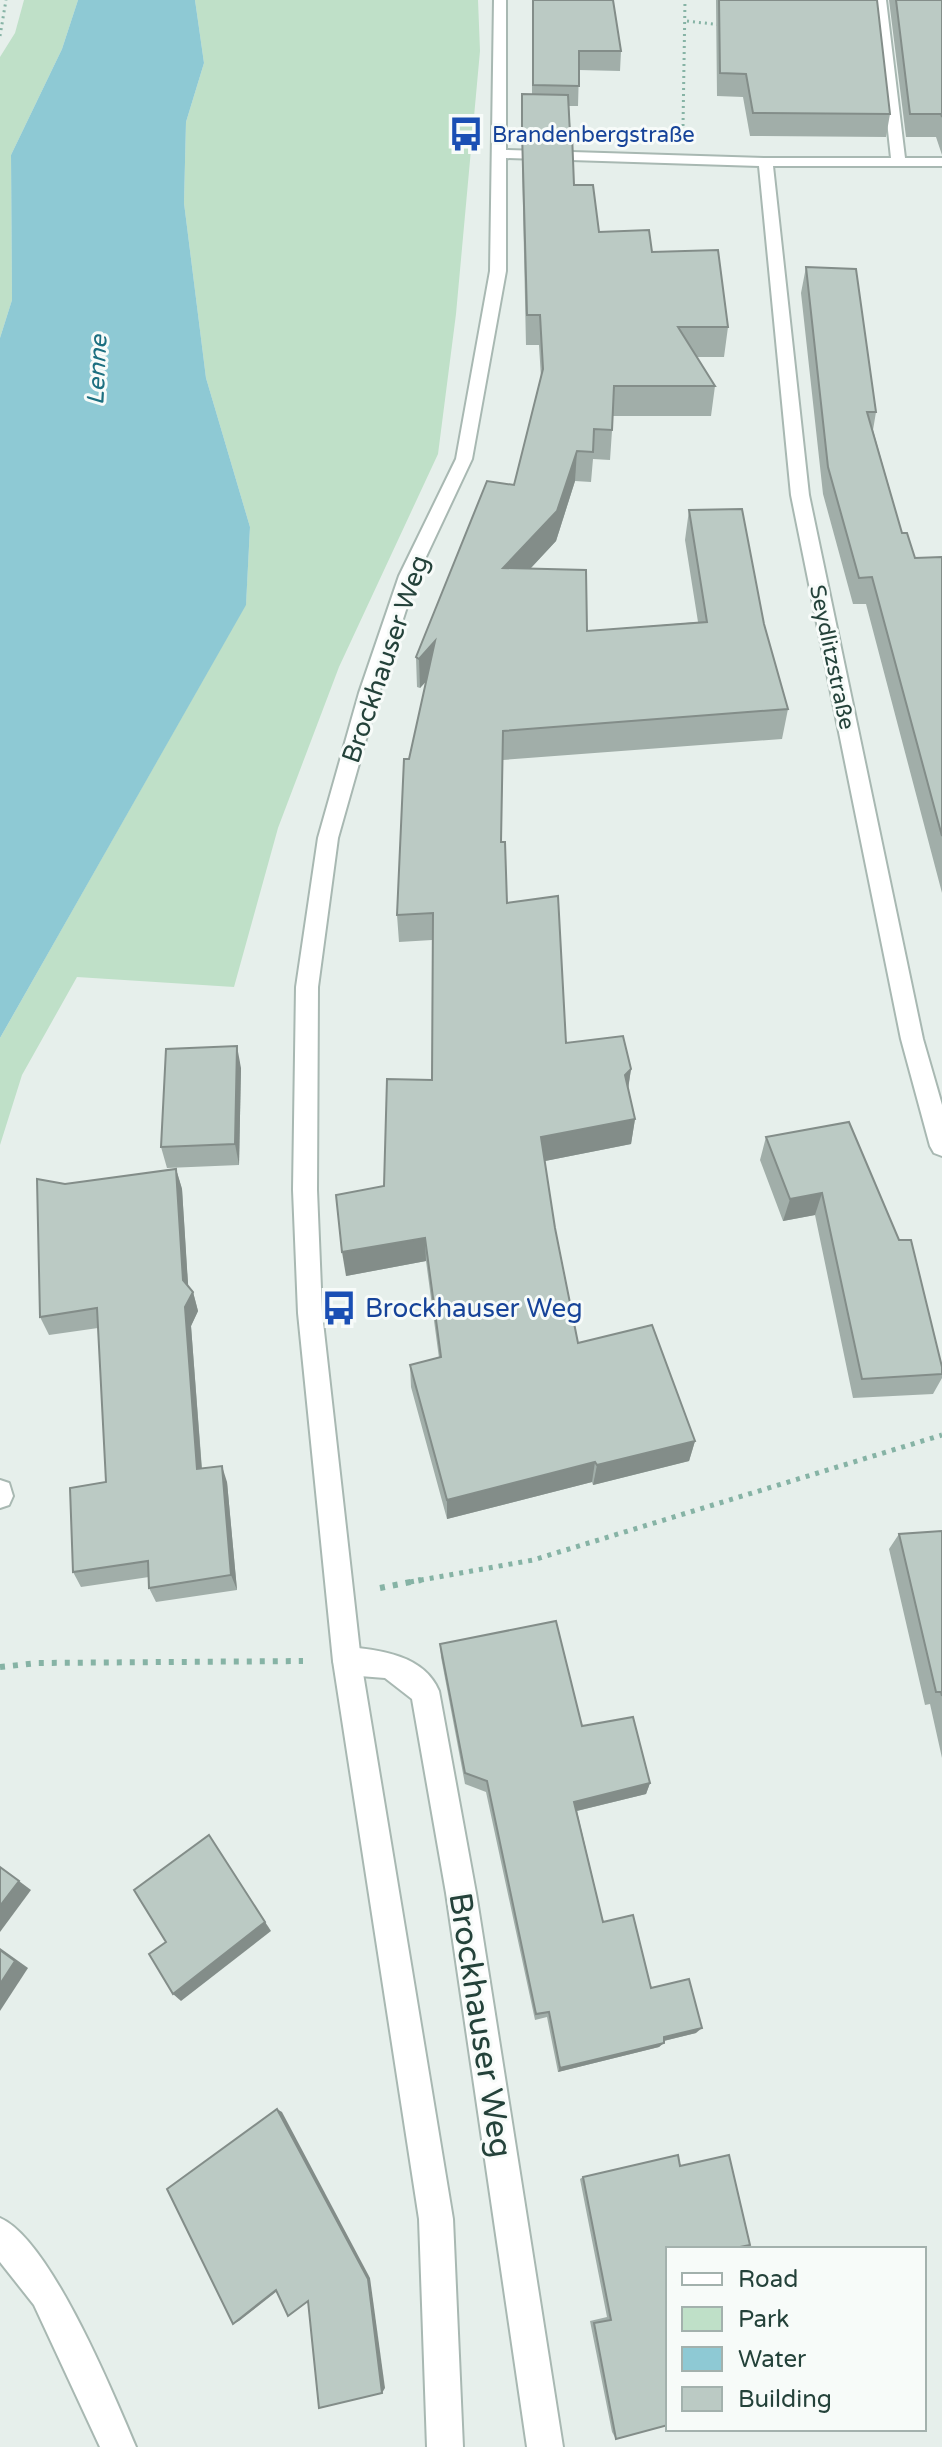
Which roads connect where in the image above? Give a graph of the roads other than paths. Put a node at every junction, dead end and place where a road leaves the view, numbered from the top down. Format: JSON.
{"nodes":[{"id":1,"x":500,"y":0,"type":"edge"},
{"id":2,"x":880,"y":0,"type":"edge"},
{"id":3,"x":497,"y":154,"type":"junction"},
{"id":4,"x":766,"y":162,"type":"junction"},
{"id":5,"x":942,"y":162,"type":"edge"},
{"id":6,"x":899,"y":163,"type":"junction"},
{"id":7,"x":942,"y":1146,"type":"edge"},
{"id":8,"x":347,"y":1661,"type":"junction"},
{"id":9,"x":0,"y":2235,"type":"edge"},
{"id":10,"x":118,"y":2447,"type":"edge"},
{"id":11,"x":445,"y":2447,"type":"edge"},
{"id":12,"x":545,"y":2447,"type":"edge"}],
"edges":[{"from":1,"to":3,"type":"street","name":"Brockhauser Weg"},
{"from":2,"to":6,"type":"street"},
{"from":3,"to":4,"type":"street"},
{"from":3,"to":8,"type":"street","name":"Brockhauser Weg"},
{"from":4,"to":6,"type":"street"},
{"from":4,"to":7,"type":"street","name":"Seydlitzstraße"},
{"from":5,"to":6,"type":"street"},
{"from":8,"to":11,"type":"street","name":"Brockhauser Weg"},
{"from":8,"to":12,"type":"street","name":"Brockhauser Weg"},
{"from":9,"to":10,"type":"street"}]}
